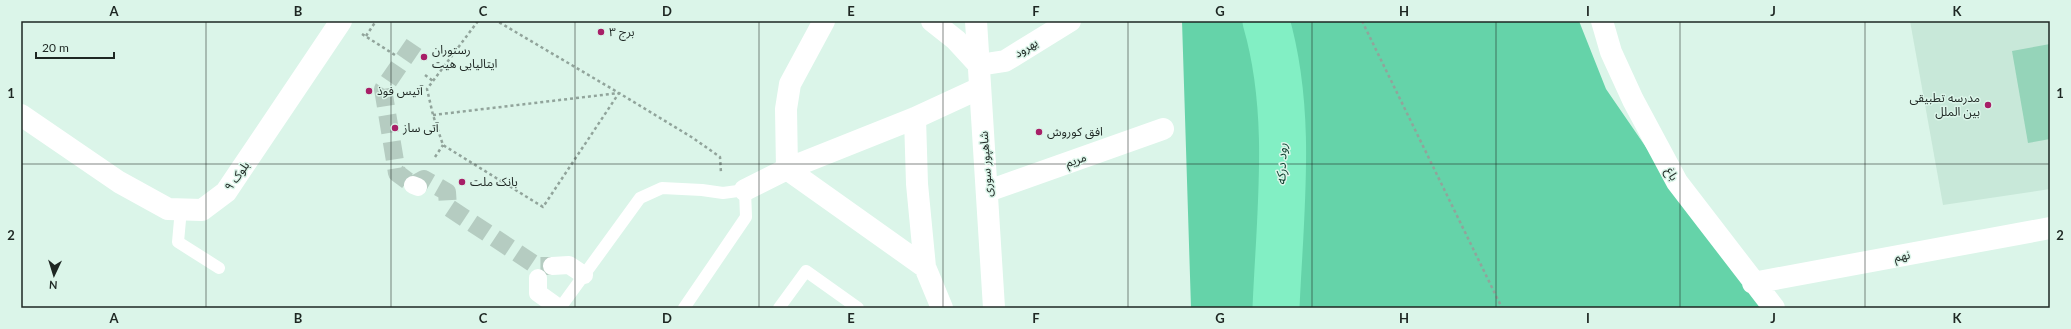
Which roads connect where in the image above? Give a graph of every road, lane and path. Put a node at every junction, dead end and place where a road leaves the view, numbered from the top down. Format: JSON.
{"nodes":[{"id":1,"x":341,"y":21,"type":"edge"},
{"id":2,"x":376,"y":21,"type":"edge"},
{"id":3,"x":478,"y":21,"type":"edge"},
{"id":4,"x":496,"y":21,"type":"edge"},
{"id":5,"x":824,"y":21,"type":"edge"},
{"id":6,"x":932,"y":21,"type":"edge"},
{"id":7,"x":976,"y":21,"type":"edge"},
{"id":8,"x":1070,"y":21,"type":"edge"},
{"id":9,"x":1362,"y":21,"type":"edge"},
{"id":10,"x":1602,"y":21,"type":"edge"},
{"id":11,"x":360,"y":32,"type":"dead end"},
{"id":12,"x":366,"y":36,"type":"junction"},
{"id":13,"x":395,"y":55,"type":"dead end"},
{"id":14,"x":979,"y":65,"type":"junction"},
{"id":15,"x":425,"y":76,"type":"dead end"},
{"id":16,"x":433,"y":81,"type":"junction"},
{"id":17,"x":980,"y":88,"type":"junction"},
{"id":18,"x":619,"y":93,"type":"junction"},
{"id":19,"x":21,"y":115,"type":"edge"},
{"id":20,"x":433,"y":115,"type":"junction"},
{"id":21,"x":915,"y":118,"type":"junction"},
{"id":22,"x":1163,"y":129,"type":"dead end"},
{"id":23,"x":443,"y":145,"type":"junction"},
{"id":24,"x":435,"y":157,"type":"dead end"},
{"id":25,"x":787,"y":169,"type":"junction"},
{"id":26,"x":745,"y":190,"type":"junction"},
{"id":27,"x":988,"y":191,"type":"junction"},
{"id":28,"x":723,"y":193,"type":"junction"},
{"id":29,"x":181,"y":209,"type":"junction"},
{"id":30,"x":2050,"y":228,"type":"edge"},
{"id":31,"x":552,"y":266,"type":"tunnel mouth"},
{"id":32,"x":925,"y":267,"type":"junction"},
{"id":33,"x":218,"y":268,"type":"dead end"},
{"id":34,"x":584,"y":275,"type":"junction"},
{"id":35,"x":538,"y":278,"type":"dead end"},
{"id":36,"x":1753,"y":283,"type":"junction"},
{"id":37,"x":560,"y":308,"type":"edge"},
{"id":38,"x":684,"y":308,"type":"edge"},
{"id":39,"x":778,"y":308,"type":"edge"},
{"id":40,"x":858,"y":308,"type":"edge"},
{"id":41,"x":942,"y":308,"type":"edge"},
{"id":42,"x":994,"y":308,"type":"edge"},
{"id":43,"x":1502,"y":308,"type":"edge"},
{"id":44,"x":1774,"y":308,"type":"edge"}],
"edges":[{"from":1,"to":29,"type":"street","name":"بلوک ۹"},
{"from":2,"to":12,"type":"path"},
{"from":3,"to":16,"type":"path"},
{"from":4,"to":18,"type":"path"},
{"from":5,"to":25,"type":"street"},
{"from":6,"to":14,"type":"street"},
{"from":7,"to":14,"type":"street","name":"شاهپور سوری"},
{"from":8,"to":14,"type":"street","name":"بهرود"},
{"from":9,"to":43,"type":"path"},
{"from":10,"to":36,"type":"street","name":"باغ"},
{"from":11,"to":12,"type":"path"},
{"from":12,"to":13,"type":"path"},
{"from":14,"to":17,"type":"street","name":"شاهپور سوری"},
{"from":15,"to":16,"type":"path"},
{"from":16,"to":20,"type":"path"},
{"from":17,"to":21,"type":"street"},
{"from":17,"to":27,"type":"street","name":"شاهپور سوری"},
{"from":18,"to":20,"type":"path"},
{"from":18,"to":23,"type":"path"},
{"from":18,"to":28,"type":"path"},
{"from":19,"to":29,"type":"street","name":"بلوک ۹"},
{"from":20,"to":23,"type":"path"},
{"from":21,"to":25,"type":"street"},
{"from":21,"to":32,"type":"street"},
{"from":22,"to":27,"type":"street","name":"مریم"},
{"from":23,"to":24,"type":"path"},
{"from":25,"to":26,"type":"street"},
{"from":25,"to":32,"type":"street"},
{"from":26,"to":28,"type":"lane"},
{"from":26,"to":38,"type":"lane"},
{"from":27,"to":42,"type":"street","name":"شاهپور سوری"},
{"from":28,"to":34,"type":"lane"},
{"from":29,"to":33,"type":"lane"},
{"from":30,"to":36,"type":"street","name":"نهم"},
{"from":31,"to":34,"type":"street"},
{"from":32,"to":41,"type":"street"},
{"from":34,"to":37,"type":"lane"},
{"from":35,"to":37,"type":"street"},
{"from":36,"to":44,"type":"street","name":"باغ"},
{"from":39,"to":40,"type":"lane"}]}
